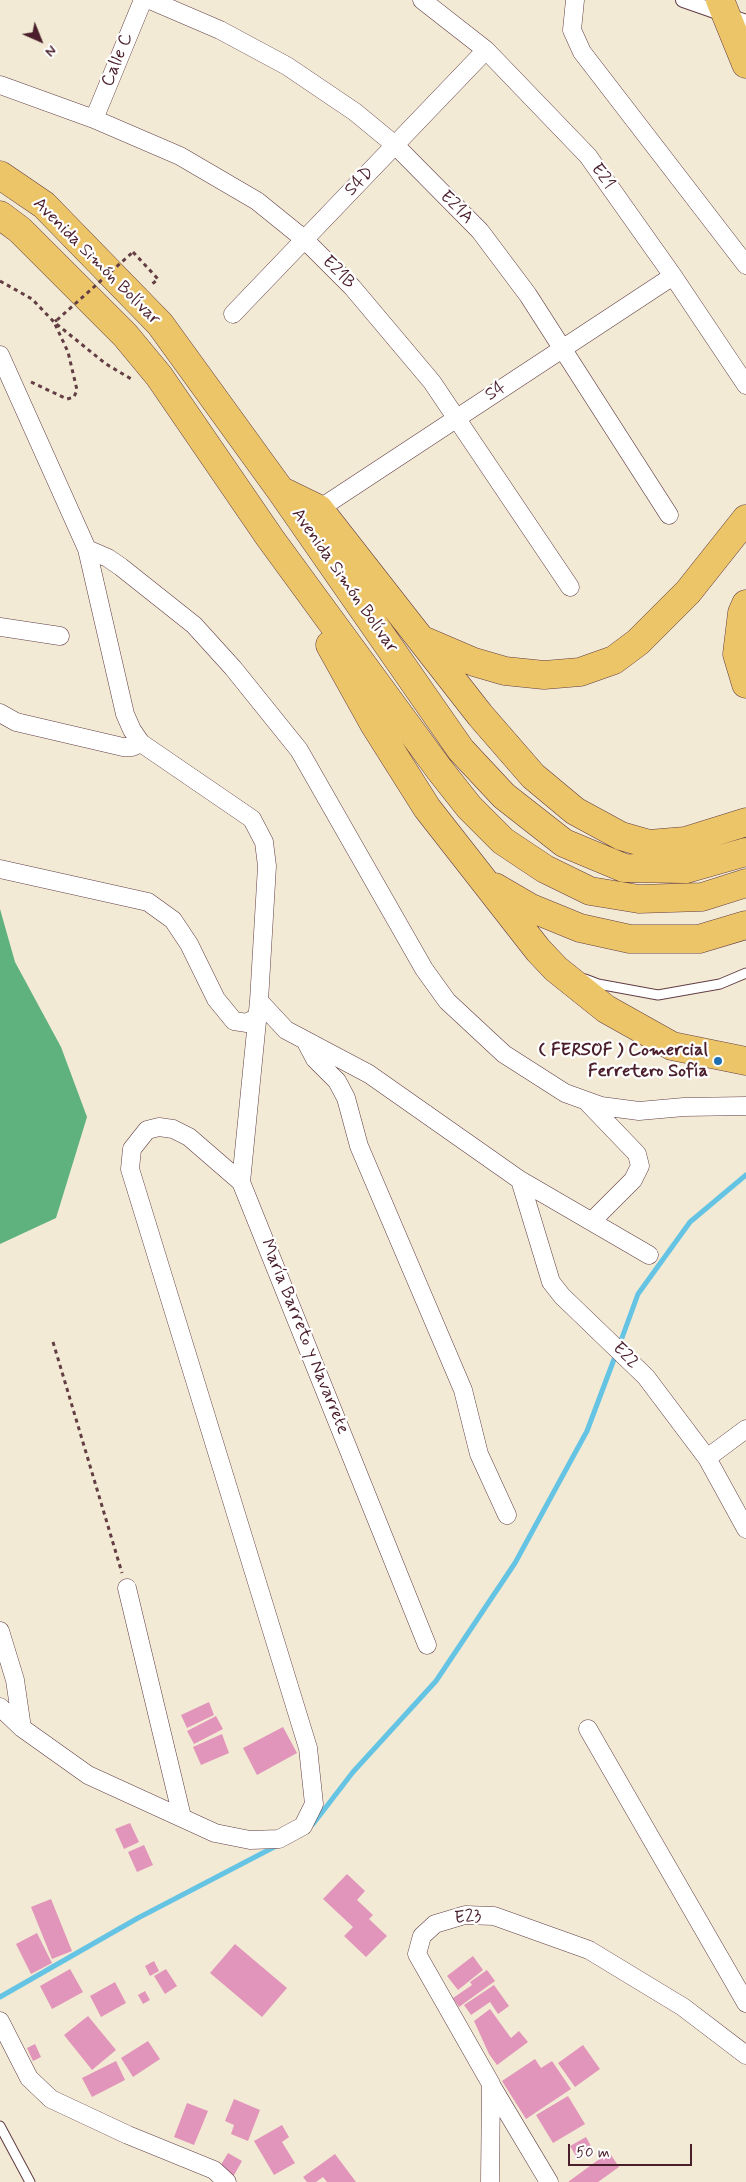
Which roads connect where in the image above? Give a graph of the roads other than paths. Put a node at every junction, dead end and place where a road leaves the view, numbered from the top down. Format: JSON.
{"nodes":[{"id":1,"x":143,"y":0,"type":"edge"},
{"id":2,"x":150,"y":0,"type":"edge"},
{"id":3,"x":422,"y":0,"type":"edge"},
{"id":4,"x":575,"y":0,"type":"edge"},
{"id":5,"x":684,"y":0,"type":"edge"},
{"id":6,"x":711,"y":3,"type":"edge"},
{"id":7,"x":746,"y":22,"type":"edge"},
{"id":8,"x":486,"y":50,"type":"junction"},
{"id":9,"x":746,"y":64,"type":"edge"},
{"id":10,"x":0,"y":85,"type":"edge"},
{"id":11,"x":94,"y":119,"type":"junction"},
{"id":12,"x":395,"y":145,"type":"junction"},
{"id":13,"x":0,"y":175,"type":"edge"},
{"id":14,"x":0,"y":215,"type":"edge"},
{"id":15,"x":304,"y":239,"type":"junction"},
{"id":16,"x":746,"y":265,"type":"edge"},
{"id":17,"x":673,"y":276,"type":"junction"},
{"id":18,"x":233,"y":314,"type":"dead end"},
{"id":19,"x":562,"y":348,"type":"junction"},
{"id":20,"x":0,"y":355,"type":"edge"},
{"id":21,"x":746,"y":385,"type":"edge"},
{"id":22,"x":455,"y":418,"type":"junction"},
{"id":23,"x":281,"y":491,"type":"junction"},
{"id":24,"x":319,"y":509,"type":"junction"},
{"id":25,"x":669,"y":514,"type":"dead end"},
{"id":26,"x":746,"y":520,"type":"edge"},
{"id":27,"x":270,"y":538,"type":"junction"},
{"id":28,"x":88,"y":549,"type":"junction"},
{"id":29,"x":570,"y":587,"type":"dead end"},
{"id":30,"x":746,"y":604,"type":"edge"},
{"id":31,"x":0,"y":628,"type":"edge"},
{"id":32,"x":60,"y":636,"type":"dead end"},
{"id":33,"x":423,"y":640,"type":"junction"},
{"id":34,"x":746,"y":684,"type":"edge"},
{"id":35,"x":0,"y":713,"type":"edge"},
{"id":36,"x":142,"y":743,"type":"junction"},
{"id":37,"x":746,"y":822,"type":"edge"},
{"id":38,"x":746,"y":852,"type":"edge"},
{"id":39,"x":0,"y":870,"type":"edge"},
{"id":40,"x":479,"y":877,"type":"junction"},
{"id":41,"x":746,"y":883,"type":"edge"},
{"id":42,"x":746,"y":925,"type":"edge"},
{"id":43,"x":556,"y":969,"type":"junction"},
{"id":44,"x":746,"y":974,"type":"edge"},
{"id":45,"x":258,"y":1009,"type":"junction"},
{"id":46,"x":306,"y":1042,"type":"junction"},
{"id":47,"x":746,"y":1061,"type":"edge"},
{"id":48,"x":586,"y":1100,"type":"junction"},
{"id":49,"x":746,"y":1106,"type":"edge"},
{"id":50,"x":520,"y":1180,"type":"junction"},
{"id":51,"x":241,"y":1182,"type":"junction"},
{"id":52,"x":592,"y":1221,"type":"junction"},
{"id":53,"x":649,"y":1255,"type":"dead end"},
{"id":54,"x":746,"y":1429,"type":"edge"},
{"id":55,"x":707,"y":1458,"type":"junction"},
{"id":56,"x":507,"y":1515,"type":"dead end"},
{"id":57,"x":746,"y":1529,"type":"edge"},
{"id":58,"x":127,"y":1588,"type":"road end"},
{"id":59,"x":0,"y":1631,"type":"edge"},
{"id":60,"x":427,"y":1645,"type":"dead end"},
{"id":61,"x":0,"y":1707,"type":"edge"},
{"id":62,"x":22,"y":1728,"type":"junction"},
{"id":63,"x":588,"y":1730,"type":"dead end"},
{"id":64,"x":182,"y":1816,"type":"junction"},
{"id":65,"x":746,"y":2003,"type":"edge"},
{"id":66,"x":0,"y":2021,"type":"edge"},
{"id":67,"x":746,"y":2055,"type":"edge"},
{"id":68,"x":491,"y":2084,"type":"junction"},
{"id":69,"x":0,"y":2126,"type":"edge"},
{"id":70,"x":30,"y":2182,"type":"edge"},
{"id":71,"x":227,"y":2182,"type":"edge"},
{"id":72,"x":490,"y":2182,"type":"edge"},
{"id":73,"x":549,"y":2182,"type":"edge"}],
"edges":[{"from":1,"to":11,"type":"street","name":"Calle C"},
{"from":2,"to":12,"type":"street","name":"E21A"},
{"from":3,"to":8,"type":"street","name":"E21"},
{"from":4,"to":16,"type":"street"},
{"from":5,"to":6,"type":"street"},
{"from":6,"to":7,"type":"street"},
{"from":6,"to":9,"type":"highway"},
{"from":8,"to":12,"type":"street","name":"S4D"},
{"from":8,"to":17,"type":"street","name":"E21"},
{"from":10,"to":11,"type":"street","name":"E21B"},
{"from":11,"to":15,"type":"street","name":"E21B"},
{"from":12,"to":15,"type":"street","name":"S4D"},
{"from":12,"to":19,"type":"street","name":"E21A"},
{"from":13,"to":23,"type":"highway","name":"Avenida Simón Bolívar"},
{"from":14,"to":27,"type":"highway","name":"Avenida Simón Bolívar"},
{"from":15,"to":18,"type":"street","name":"S4D"},
{"from":15,"to":22,"type":"street","name":"E21B"},
{"from":17,"to":19,"type":"street","name":"S4"},
{"from":17,"to":21,"type":"street","name":"E21"},
{"from":19,"to":22,"type":"street","name":"S4"},
{"from":19,"to":25,"type":"street","name":"E21A"},
{"from":20,"to":28,"type":"street","name":"María Barreto y Navarrete"},
{"from":22,"to":24,"type":"street","name":"S4"},
{"from":22,"to":29,"type":"street","name":"E21B"},
{"from":23,"to":24,"type":"highway"},
{"from":23,"to":38,"type":"highway","name":"Avenida Simón Bolívar"},
{"from":24,"to":33,"type":"highway"},
{"from":26,"to":33,"type":"highway"},
{"from":27,"to":40,"type":"highway"},
{"from":27,"to":41,"type":"highway","name":"Avenida Simón Bolívar"},
{"from":28,"to":36,"type":"street","name":"María Barreto y Navarrete"},
{"from":28,"to":48,"type":"street"},
{"from":30,"to":34,"type":"highway"},
{"from":31,"to":32,"type":"street"},
{"from":33,"to":37,"type":"highway"},
{"from":35,"to":36,"type":"street"},
{"from":36,"to":45,"type":"street","name":"María Barreto y Navarrete"},
{"from":39,"to":45,"type":"street"},
{"from":40,"to":42,"type":"highway"},
{"from":40,"to":43,"type":"highway"},
{"from":43,"to":44,"type":"lane"},
{"from":43,"to":47,"type":"highway"},
{"from":45,"to":46,"type":"street"},
{"from":45,"to":51,"type":"street","name":"María Barreto y Navarrete"},
{"from":46,"to":50,"type":"street"},
{"from":46,"to":56,"type":"street"},
{"from":48,"to":49,"type":"street"},
{"from":48,"to":52,"type":"street"},
{"from":50,"to":52,"type":"street"},
{"from":50,"to":55,"type":"street","name":"E22"},
{"from":51,"to":60,"type":"street","name":"María Barreto y Navarrete"},
{"from":51,"to":64,"type":"street"},
{"from":52,"to":53,"type":"street"},
{"from":54,"to":55,"type":"street"},
{"from":55,"to":57,"type":"street","name":"E22"},
{"from":58,"to":64,"type":"street"},
{"from":59,"to":62,"type":"street"},
{"from":61,"to":62,"type":"street"},
{"from":62,"to":64,"type":"street"},
{"from":63,"to":65,"type":"street"},
{"from":66,"to":71,"type":"street"},
{"from":67,"to":68,"type":"street","name":"E23"},
{"from":68,"to":72,"type":"street","name":"E23"},
{"from":68,"to":73,"type":"street"},
{"from":69,"to":70,"type":"lane"}]}
